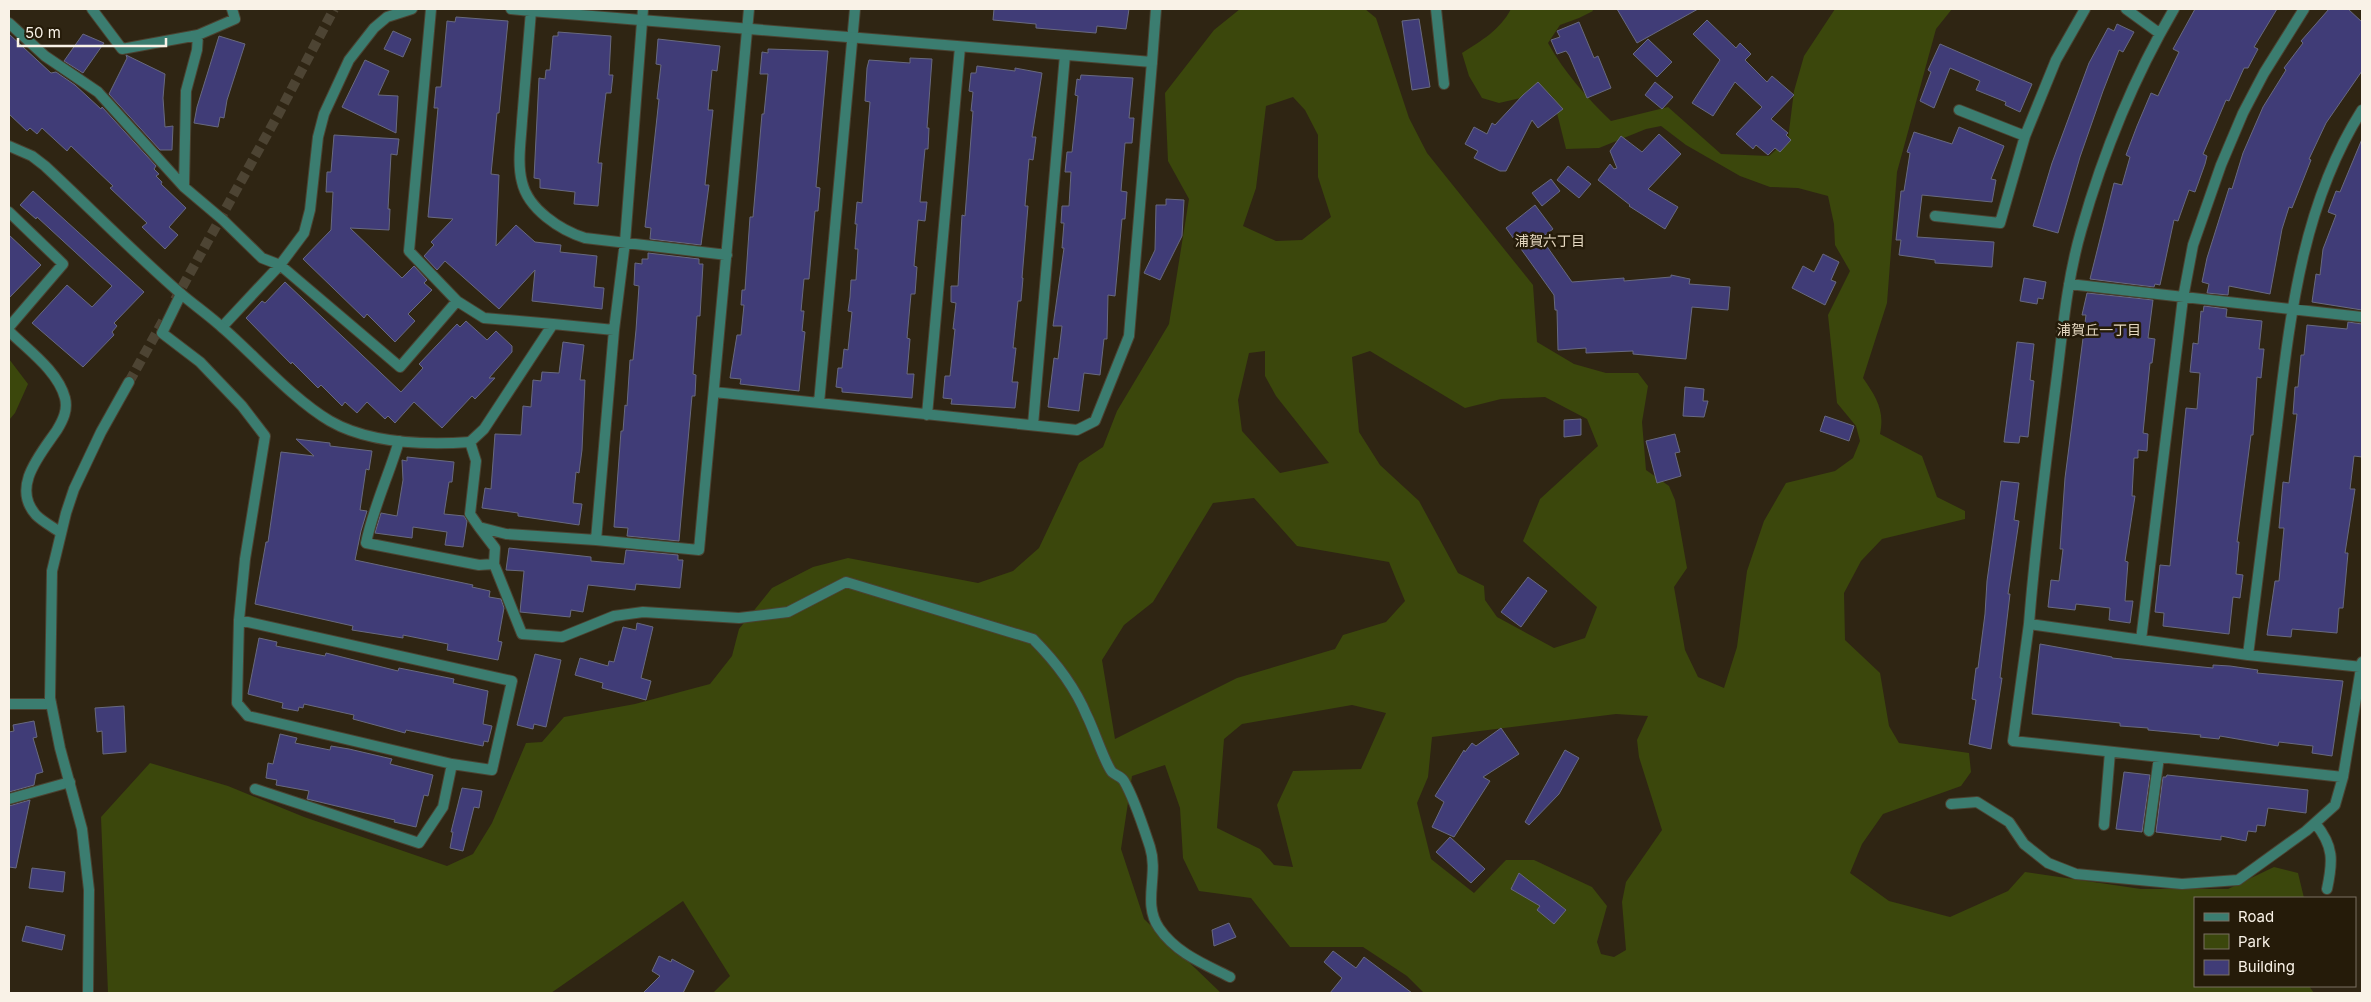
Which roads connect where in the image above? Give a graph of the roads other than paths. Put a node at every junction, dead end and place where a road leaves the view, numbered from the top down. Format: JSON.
{"nodes":[{"id":1,"x":92,"y":9,"type":"edge"},
{"id":2,"x":232,"y":9,"type":"edge"},
{"id":3,"x":412,"y":9,"type":"edge"},
{"id":4,"x":431,"y":9,"type":"edge"},
{"id":5,"x":511,"y":9,"type":"edge"},
{"id":6,"x":643,"y":9,"type":"edge"},
{"id":7,"x":749,"y":9,"type":"edge"},
{"id":8,"x":855,"y":9,"type":"edge"},
{"id":9,"x":1156,"y":9,"type":"edge"},
{"id":10,"x":1436,"y":9,"type":"edge"},
{"id":11,"x":2085,"y":9,"type":"edge"},
{"id":12,"x":2126,"y":9,"type":"edge"},
{"id":13,"x":2174,"y":9,"type":"edge"},
{"id":14,"x":2304,"y":9,"type":"edge"},
{"id":15,"x":531,"y":10,"type":"edge"},
{"id":16,"x":642,"y":20,"type":"junction"},
{"id":17,"x":9,"y":23,"type":"edge"},
{"id":18,"x":747,"y":28,"type":"junction"},
{"id":19,"x":2160,"y":34,"type":"junction"},
{"id":20,"x":198,"y":35,"type":"junction"},
{"id":21,"x":852,"y":36,"type":"junction"},
{"id":22,"x":960,"y":48,"type":"junction"},
{"id":23,"x":1065,"y":55,"type":"junction"},
{"id":24,"x":1152,"y":62,"type":"junction"},
{"id":25,"x":1444,"y":84,"type":"dead end"},
{"id":26,"x":1959,"y":110,"type":"dead end"},
{"id":27,"x":2362,"y":110,"type":"edge"},
{"id":28,"x":2025,"y":136,"type":"junction"},
{"id":29,"x":9,"y":146,"type":"edge"},
{"id":30,"x":184,"y":187,"type":"junction"},
{"id":31,"x":9,"y":212,"type":"edge"},
{"id":32,"x":1935,"y":216,"type":"dead end"},
{"id":33,"x":625,"y":242,"type":"junction"},
{"id":34,"x":726,"y":255,"type":"junction"},
{"id":35,"x":280,"y":265,"type":"junction"},
{"id":36,"x":2069,"y":284,"type":"junction"},
{"id":37,"x":181,"y":294,"type":"junction"},
{"id":38,"x":2183,"y":298,"type":"junction"},
{"id":39,"x":457,"y":301,"type":"junction"},
{"id":40,"x":2292,"y":309,"type":"junction"},
{"id":41,"x":2362,"y":317,"type":"edge"},
{"id":42,"x":553,"y":324,"type":"junction"},
{"id":43,"x":222,"y":327,"type":"junction"},
{"id":44,"x":9,"y":329,"type":"edge"},
{"id":45,"x":614,"y":330,"type":"junction"},
{"id":46,"x":129,"y":382,"type":"tunnel mouth"},
{"id":47,"x":714,"y":392,"type":"junction"},
{"id":48,"x":819,"y":403,"type":"junction"},
{"id":49,"x":927,"y":415,"type":"junction"},
{"id":50,"x":1033,"y":425,"type":"junction"},
{"id":51,"x":399,"y":440,"type":"junction"},
{"id":52,"x":470,"y":442,"type":"junction"},
{"id":53,"x":480,"y":526,"type":"junction"},
{"id":54,"x":61,"y":533,"type":"junction"},
{"id":55,"x":596,"y":540,"type":"junction"},
{"id":56,"x":494,"y":564,"type":"junction"},
{"id":57,"x":239,"y":620,"type":"junction"},
{"id":58,"x":2029,"y":624,"type":"junction"},
{"id":59,"x":2141,"y":640,"type":"junction"},
{"id":60,"x":2248,"y":655,"type":"junction"},
{"id":61,"x":2362,"y":665,"type":"edge"},
{"id":62,"x":9,"y":704,"type":"edge"},
{"id":63,"x":51,"y":704,"type":"junction"},
{"id":64,"x":2110,"y":752,"type":"junction"},
{"id":65,"x":2159,"y":757,"type":"junction"},
{"id":66,"x":452,"y":764,"type":"junction"},
{"id":67,"x":2343,"y":777,"type":"junction"},
{"id":68,"x":70,"y":782,"type":"junction"},
{"id":69,"x":256,"y":789,"type":"dead end"},
{"id":70,"x":9,"y":799,"type":"edge"},
{"id":71,"x":1951,"y":804,"type":"dead end"},
{"id":72,"x":2315,"y":823,"type":"junction"},
{"id":73,"x":2104,"y":825,"type":"dead end"},
{"id":74,"x":2149,"y":830,"type":"dead end"},
{"id":75,"x":2327,"y":889,"type":"dead end"},
{"id":76,"x":1230,"y":977,"type":"dead end"},
{"id":77,"x":88,"y":993,"type":"edge"}],
"edges":[{"from":1,"to":20,"type":"street"},
{"from":2,"to":20,"type":"street"},
{"from":3,"to":35,"type":"street"},
{"from":4,"to":39,"type":"street"},
{"from":5,"to":15,"type":"street"},
{"from":6,"to":16,"type":"street"},
{"from":7,"to":18,"type":"street"},
{"from":8,"to":21,"type":"street"},
{"from":9,"to":24,"type":"street"},
{"from":10,"to":25,"type":"street"},
{"from":11,"to":28,"type":"street"},
{"from":12,"to":19,"type":"street"},
{"from":13,"to":19,"type":"street"},
{"from":14,"to":38,"type":"street"},
{"from":15,"to":16,"type":"street"},
{"from":15,"to":33,"type":"street"},
{"from":16,"to":18,"type":"street"},
{"from":16,"to":33,"type":"street"},
{"from":17,"to":30,"type":"street"},
{"from":18,"to":21,"type":"street"},
{"from":18,"to":34,"type":"street"},
{"from":19,"to":36,"type":"street"},
{"from":20,"to":30,"type":"street"},
{"from":21,"to":22,"type":"street"},
{"from":21,"to":48,"type":"street"},
{"from":22,"to":23,"type":"street"},
{"from":22,"to":49,"type":"street"},
{"from":23,"to":24,"type":"street"},
{"from":23,"to":50,"type":"street"},
{"from":24,"to":50,"type":"street"},
{"from":26,"to":28,"type":"street"},
{"from":27,"to":40,"type":"street"},
{"from":28,"to":32,"type":"street"},
{"from":29,"to":37,"type":"street"},
{"from":30,"to":35,"type":"street"},
{"from":31,"to":44,"type":"street"},
{"from":33,"to":34,"type":"street"},
{"from":33,"to":45,"type":"street"},
{"from":34,"to":47,"type":"street"},
{"from":35,"to":39,"type":"street"},
{"from":35,"to":43,"type":"street"},
{"from":36,"to":38,"type":"street"},
{"from":36,"to":58,"type":"street"},
{"from":37,"to":43,"type":"street"},
{"from":37,"to":57,"type":"street"},
{"from":38,"to":40,"type":"street"},
{"from":38,"to":59,"type":"street"},
{"from":39,"to":42,"type":"street"},
{"from":40,"to":41,"type":"street"},
{"from":40,"to":60,"type":"street"},
{"from":42,"to":45,"type":"street"},
{"from":42,"to":52,"type":"street"},
{"from":43,"to":51,"type":"street"},
{"from":44,"to":54,"type":"street"},
{"from":45,"to":55,"type":"street"},
{"from":46,"to":54,"type":"street"},
{"from":47,"to":48,"type":"street"},
{"from":47,"to":55,"type":"street"},
{"from":48,"to":49,"type":"street"},
{"from":49,"to":50,"type":"street"},
{"from":51,"to":52,"type":"street"},
{"from":51,"to":56,"type":"street"},
{"from":52,"to":53,"type":"street"},
{"from":53,"to":55,"type":"street"},
{"from":53,"to":56,"type":"street"},
{"from":54,"to":63,"type":"street"},
{"from":56,"to":76,"type":"street"},
{"from":57,"to":66,"type":"street"},
{"from":57,"to":66,"type":"street"},
{"from":58,"to":59,"type":"street"},
{"from":58,"to":64,"type":"street"},
{"from":59,"to":60,"type":"street"},
{"from":60,"to":61,"type":"street"},
{"from":61,"to":67,"type":"street"},
{"from":62,"to":63,"type":"street"},
{"from":63,"to":68,"type":"street"},
{"from":64,"to":65,"type":"street"},
{"from":64,"to":73,"type":"street"},
{"from":65,"to":67,"type":"street"},
{"from":65,"to":74,"type":"street"},
{"from":66,"to":69,"type":"street"},
{"from":67,"to":72,"type":"street"},
{"from":68,"to":70,"type":"street"},
{"from":68,"to":77,"type":"street"},
{"from":71,"to":72,"type":"street"},
{"from":72,"to":75,"type":"street"}]}
